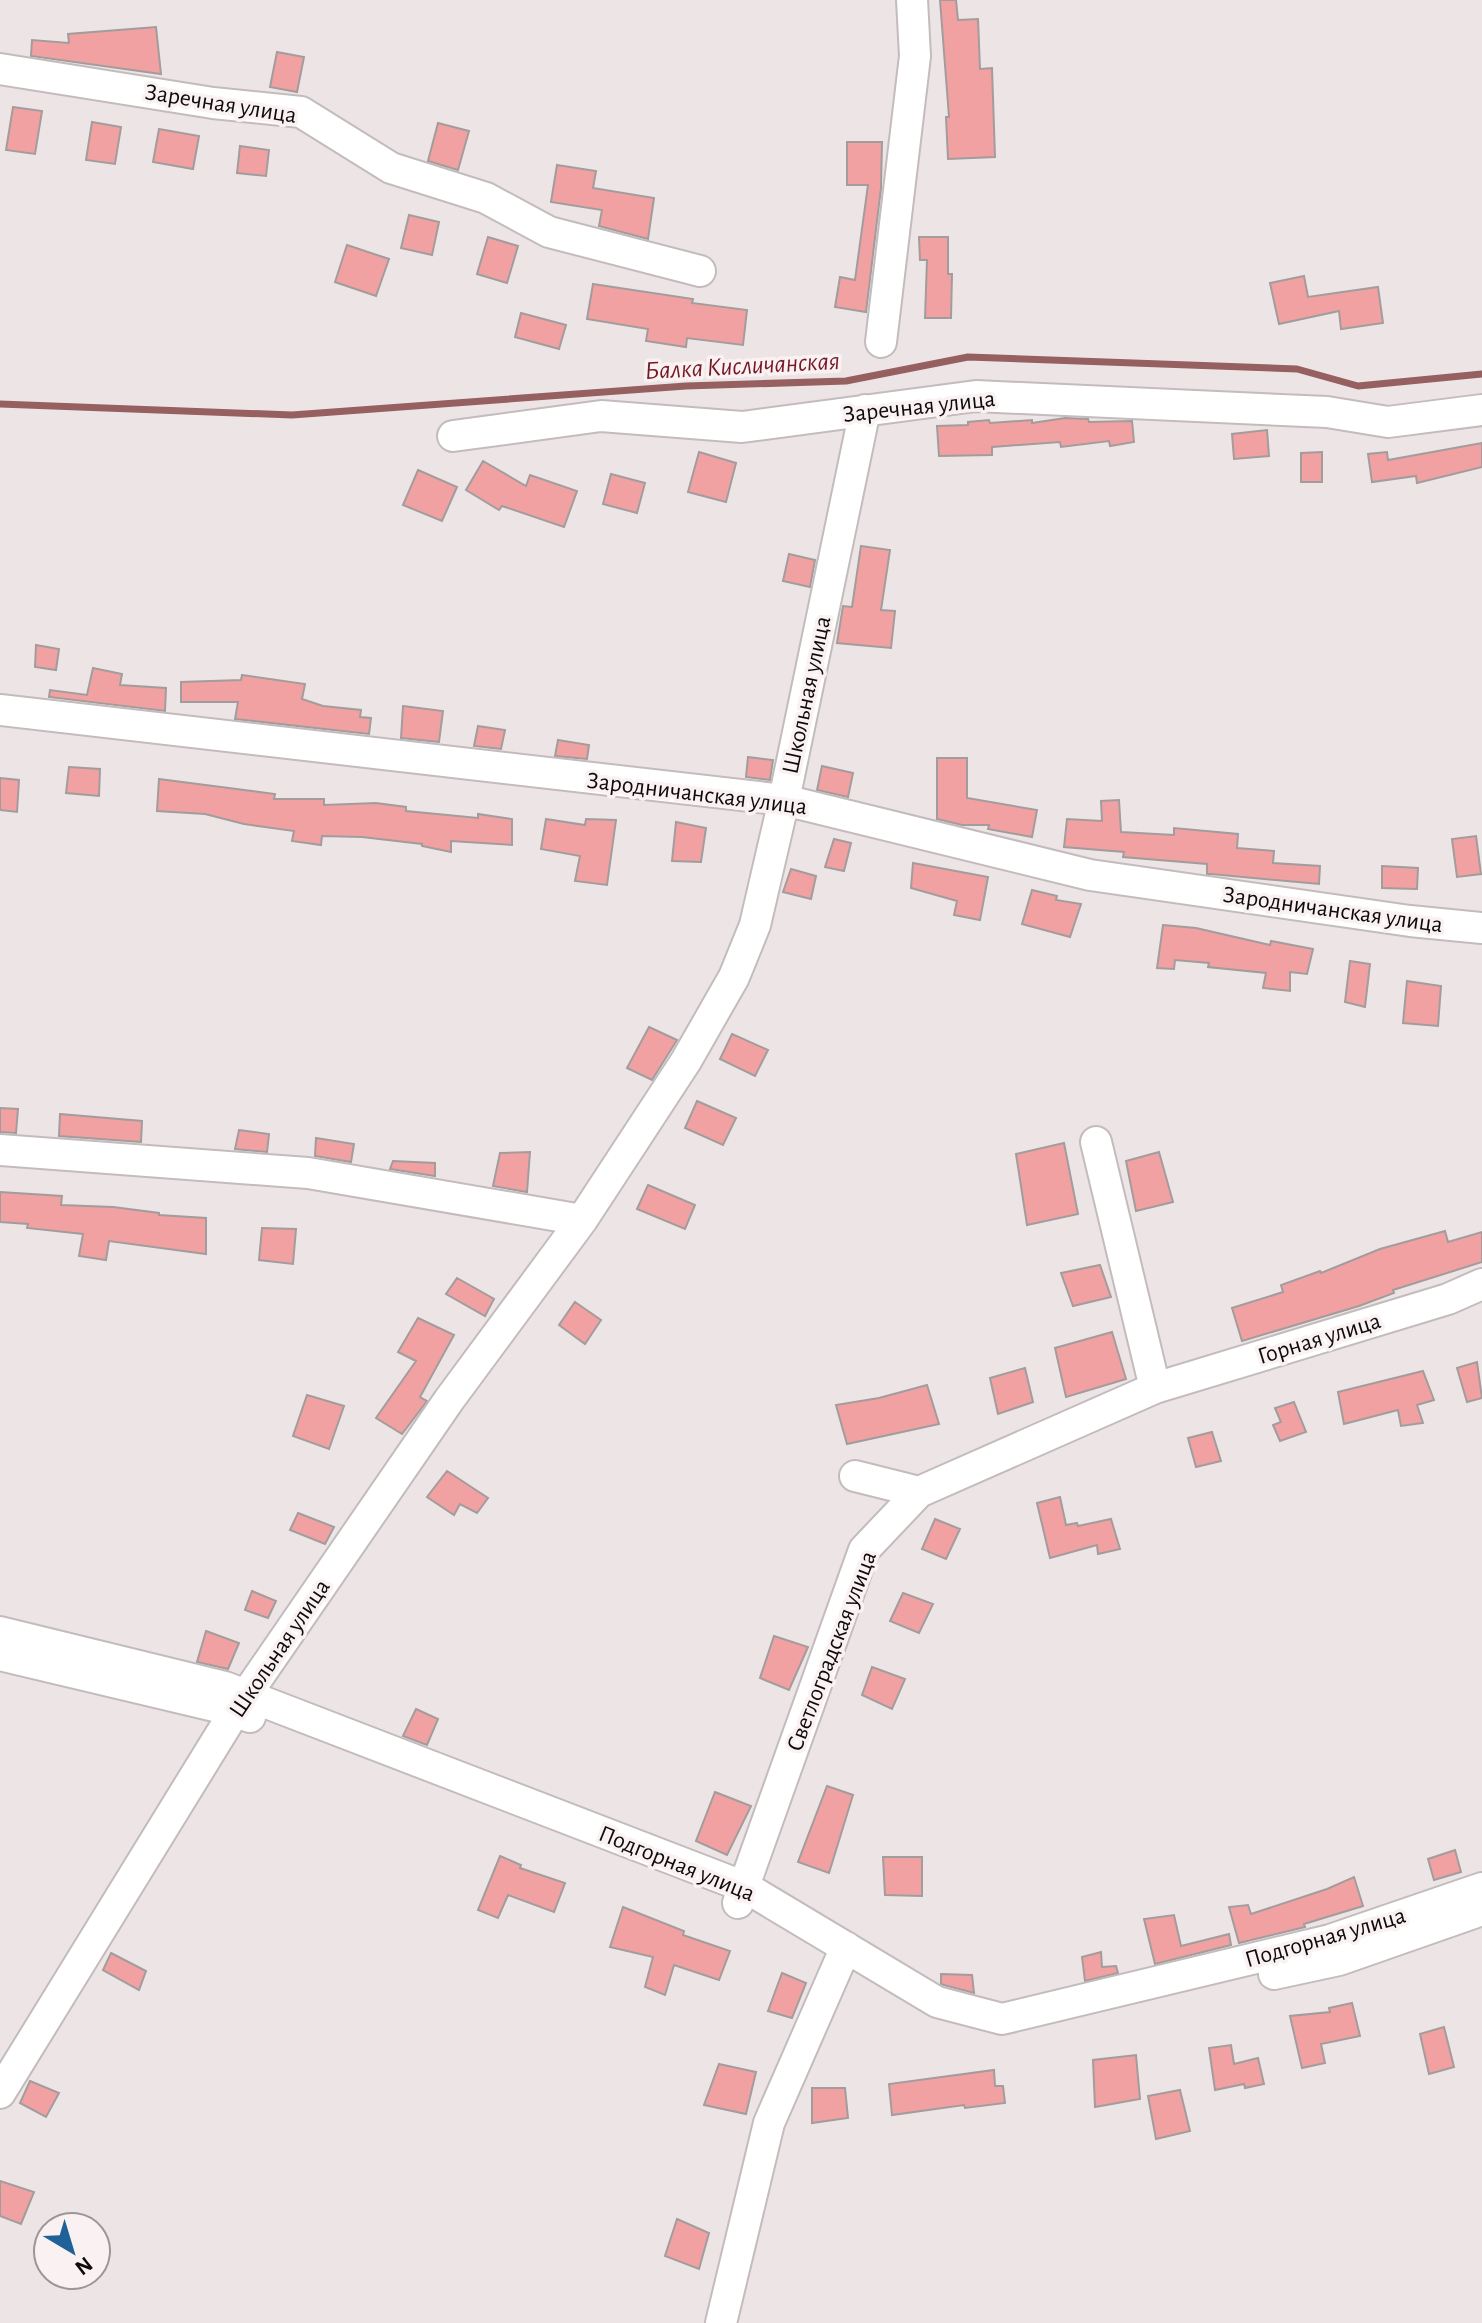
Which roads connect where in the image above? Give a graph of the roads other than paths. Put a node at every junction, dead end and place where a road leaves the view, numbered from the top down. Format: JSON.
{"nodes":[{"id":1,"x":912,"y":0,"type":"edge"},
{"id":2,"x":0,"y":69,"type":"edge"},
{"id":3,"x":700,"y":271,"type":"dead end"},
{"id":4,"x":881,"y":342,"type":"dead end"},
{"id":5,"x":865,"y":410,"type":"junction"},
{"id":6,"x":1482,"y":410,"type":"edge"},
{"id":7,"x":453,"y":436,"type":"dead end"},
{"id":8,"x":0,"y":710,"type":"edge"},
{"id":9,"x":784,"y":800,"type":"junction"},
{"id":10,"x":1482,"y":928,"type":"edge"},
{"id":11,"x":1096,"y":1142,"type":"dead end"},
{"id":12,"x":0,"y":1150,"type":"edge"},
{"id":13,"x":582,"y":1220,"type":"junction"},
{"id":14,"x":1482,"y":1284,"type":"edge"},
{"id":15,"x":1142,"y":1393,"type":"junction"},
{"id":16,"x":855,"y":1476,"type":"dead end"},
{"id":17,"x":919,"y":1492,"type":"junction"},
{"id":18,"x":0,"y":1632,"type":"edge"},
{"id":19,"x":0,"y":1655,"type":"edge"},
{"id":20,"x":240,"y":1703,"type":"junction"},
{"id":21,"x":1482,"y":1888,"type":"edge"},
{"id":22,"x":741,"y":1896,"type":"junction"},
{"id":23,"x":1482,"y":1910,"type":"edge"},
{"id":24,"x":842,"y":1955,"type":"junction"},
{"id":25,"x":0,"y":2093,"type":"edge"},
{"id":26,"x":721,"y":2323,"type":"edge"}],
"edges":[{"from":1,"to":4,"type":"street"},
{"from":2,"to":3,"type":"street","name":"Заречная улица"},
{"from":5,"to":6,"type":"street","name":"Заречная улица"},
{"from":5,"to":7,"type":"street","name":"Заречная улица"},
{"from":5,"to":9,"type":"street","name":"Школьная улица"},
{"from":8,"to":9,"type":"street","name":"Зародничанская улица"},
{"from":9,"to":10,"type":"street","name":"Зародничанская улица"},
{"from":9,"to":13,"type":"street","name":"Школьная улица"},
{"from":11,"to":15,"type":"street"},
{"from":12,"to":13,"type":"street"},
{"from":13,"to":20,"type":"street","name":"Школьная улица"},
{"from":14,"to":15,"type":"street","name":"Горная улица"},
{"from":15,"to":17,"type":"street","name":"Светлоградская улица"},
{"from":16,"to":17,"type":"street"},
{"from":17,"to":22,"type":"street","name":"Светлоградская улица"},
{"from":18,"to":20,"type":"street","name":"Подгорная улица"},
{"from":19,"to":20,"type":"street","name":"Подгорная улица"},
{"from":20,"to":22,"type":"street","name":"Подгорная улица"},
{"from":20,"to":25,"type":"street","name":"Школьная улица"},
{"from":21,"to":24,"type":"street","name":"Подгорная улица"},
{"from":22,"to":24,"type":"street","name":"Подгорная улица"},
{"from":23,"to":24,"type":"street"},
{"from":24,"to":26,"type":"street"}]}
